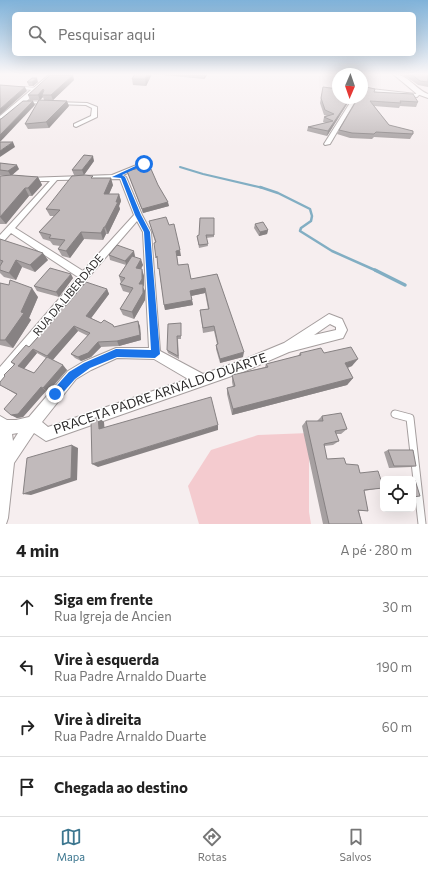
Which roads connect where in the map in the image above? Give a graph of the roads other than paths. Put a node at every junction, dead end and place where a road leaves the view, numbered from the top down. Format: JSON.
{"nodes":[{"id":1,"x":26,"y":98,"type":"edge"},
{"id":2,"x":22,"y":102,"type":"junction"},
{"id":3,"x":351,"y":104,"type":"edge"},
{"id":4,"x":0,"y":120,"type":"edge"},
{"id":5,"x":76,"y":125,"type":"dead end"},
{"id":6,"x":328,"y":144,"type":"dead end"},
{"id":7,"x":144,"y":164,"type":"dead end"},
{"id":8,"x":114,"y":177,"type":"junction"},
{"id":9,"x":18,"y":179,"type":"edge"},
{"id":10,"x":54,"y":180,"type":"junction"},
{"id":11,"x":138,"y":215,"type":"junction"},
{"id":12,"x":10,"y":229,"type":"junction"},
{"id":13,"x":0,"y":240,"type":"edge"},
{"id":14,"x":84,"y":276,"type":"junction"},
{"id":15,"x":288,"y":347,"type":"dead end"},
{"id":16,"x":155,"y":354,"type":"junction"},
{"id":17,"x":0,"y":376,"type":"edge"},
{"id":18,"x":202,"y":380,"type":"junction"},
{"id":19,"x":395,"y":414,"type":"dead end"},
{"id":20,"x":34,"y":423,"type":"junction"},
{"id":21,"x":2,"y":425,"type":"edge"},
{"id":22,"x":7,"y":461,"type":"junction"},
{"id":23,"x":0,"y":518,"type":"edge"},
{"id":24,"x":422,"y":524,"type":"edge"}],
"edges":[{"from":1,"to":2,"type":"street"},
{"from":2,"to":4,"type":"street"},
{"from":2,"to":5,"type":"street"},
{"from":3,"to":6,"type":"street"},
{"from":7,"to":8,"type":"street"},
{"from":8,"to":10,"type":"street"},
{"from":8,"to":11,"type":"street"},
{"from":9,"to":10,"type":"street"},
{"from":10,"to":12,"type":"street"},
{"from":11,"to":14,"type":"street","name":"RUA DA LIBERDADE"},
{"from":11,"to":16,"type":"street"},
{"from":12,"to":13,"type":"street"},
{"from":12,"to":14,"type":"street"},
{"from":14,"to":17,"type":"street","name":"RUA DA LIBERDADE"},
{"from":15,"to":18,"type":"street","name":"PRACETA PADRE ARNALDO DUARTE"},
{"from":16,"to":18,"type":"street"},
{"from":16,"to":20,"type":"street"},
{"from":18,"to":20,"type":"street","name":"PRACETA PADRE ARNALDO DUARTE"},
{"from":19,"to":24,"type":"lane"},
{"from":20,"to":21,"type":"street"},
{"from":20,"to":22,"type":"street"},
{"from":21,"to":22,"type":"street"},
{"from":22,"to":23,"type":"street"}]}
